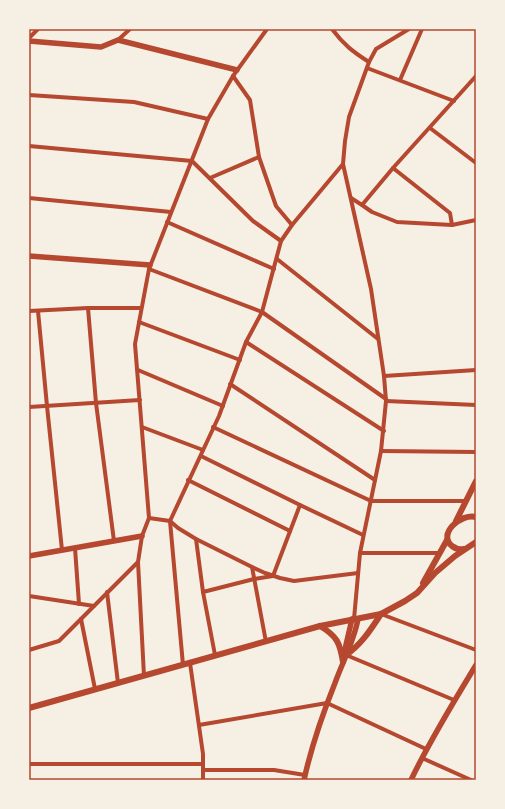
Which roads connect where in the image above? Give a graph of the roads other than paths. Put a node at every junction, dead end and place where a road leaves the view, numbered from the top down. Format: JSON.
{"nodes":[{"id":1,"x":38,"y":29,"type":"edge"},
{"id":2,"x":130,"y":29,"type":"edge"},
{"id":3,"x":267,"y":29,"type":"edge"},
{"id":4,"x":332,"y":29,"type":"edge"},
{"id":5,"x":409,"y":29,"type":"edge"},
{"id":6,"x":422,"y":29,"type":"edge"},
{"id":7,"x":29,"y":38,"type":"edge"},
{"id":8,"x":118,"y":40,"type":"junction"},
{"id":9,"x":29,"y":41,"type":"edge"},
{"id":10,"x":369,"y":62,"type":"junction"},
{"id":11,"x":367,"y":68,"type":"junction"},
{"id":12,"x":237,"y":70,"type":"junction"},
{"id":13,"x":233,"y":76,"type":"junction"},
{"id":14,"x":476,"y":76,"type":"edge"},
{"id":15,"x":400,"y":80,"type":"junction"},
{"id":16,"x":29,"y":95,"type":"edge"},
{"id":17,"x":454,"y":101,"type":"junction"},
{"id":18,"x":208,"y":118,"type":"junction"},
{"id":19,"x":430,"y":128,"type":"junction"},
{"id":20,"x":29,"y":146,"type":"edge"},
{"id":21,"x":259,"y":157,"type":"junction"},
{"id":22,"x":192,"y":161,"type":"junction"},
{"id":23,"x":476,"y":163,"type":"edge"},
{"id":24,"x":343,"y":164,"type":"junction"},
{"id":25,"x":393,"y":168,"type":"junction"},
{"id":26,"x":210,"y":178,"type":"junction"},
{"id":27,"x":29,"y":198,"type":"edge"},
{"id":28,"x":351,"y":198,"type":"junction"},
{"id":29,"x":362,"y":205,"type":"junction"},
{"id":30,"x":171,"y":212,"type":"junction"},
{"id":31,"x":476,"y":220,"type":"edge"},
{"id":32,"x":167,"y":222,"type":"junction"},
{"id":33,"x":292,"y":225,"type":"junction"},
{"id":34,"x":452,"y":225,"type":"junction"},
{"id":35,"x":281,"y":241,"type":"junction"},
{"id":36,"x":29,"y":256,"type":"edge"},
{"id":37,"x":277,"y":260,"type":"junction"},
{"id":38,"x":150,"y":267,"type":"junction"},
{"id":39,"x":274,"y":269,"type":"junction"},
{"id":40,"x":88,"y":308,"type":"junction"},
{"id":41,"x":141,"y":308,"type":"junction"},
{"id":42,"x":38,"y":310,"type":"junction"},
{"id":43,"x":29,"y":311,"type":"edge"},
{"id":44,"x":262,"y":312,"type":"junction"},
{"id":45,"x":139,"y":322,"type":"junction"},
{"id":46,"x":378,"y":339,"type":"junction"},
{"id":47,"x":246,"y":342,"type":"junction"},
{"id":48,"x":240,"y":360,"type":"junction"},
{"id":49,"x":138,"y":370,"type":"junction"},
{"id":50,"x":476,"y":370,"type":"edge"},
{"id":51,"x":384,"y":376,"type":"junction"},
{"id":52,"x":230,"y":384,"type":"junction"},
{"id":53,"x":140,"y":400,"type":"junction"},
{"id":54,"x":386,"y":400,"type":"junction"},
{"id":55,"x":96,"y":403,"type":"junction"},
{"id":56,"x":476,"y":405,"type":"edge"},
{"id":57,"x":46,"y":406,"type":"junction"},
{"id":58,"x":223,"y":406,"type":"junction"},
{"id":59,"x":29,"y":407,"type":"edge"},
{"id":60,"x":142,"y":426,"type":"junction"},
{"id":61,"x":213,"y":427,"type":"junction"},
{"id":62,"x":384,"y":430,"type":"junction"},
{"id":63,"x":203,"y":450,"type":"junction"},
{"id":64,"x":381,"y":451,"type":"junction"},
{"id":65,"x":476,"y":452,"type":"edge"},
{"id":66,"x":201,"y":456,"type":"junction"},
{"id":67,"x":188,"y":480,"type":"junction"},
{"id":68,"x":375,"y":480,"type":"junction"},
{"id":69,"x":476,"y":481,"type":"edge"},
{"id":70,"x":371,"y":501,"type":"junction"},
{"id":71,"x":466,"y":501,"type":"junction"},
{"id":72,"x":300,"y":505,"type":"junction"},
{"id":73,"x":475,"y":515,"type":"edge"},
{"id":74,"x":149,"y":518,"type":"junction"},
{"id":75,"x":170,"y":521,"type":"junction"},
{"id":76,"x":456,"y":522,"type":"junction"},
{"id":77,"x":290,"y":531,"type":"junction"},
{"id":78,"x":363,"y":535,"type":"junction"},
{"id":79,"x":142,"y":536,"type":"junction"},
{"id":80,"x":196,"y":539,"type":"junction"},
{"id":81,"x":447,"y":540,"type":"junction"},
{"id":82,"x":114,"y":541,"type":"junction"},
{"id":83,"x":476,"y":542,"type":"edge"},
{"id":84,"x":76,"y":548,"type":"junction"},
{"id":85,"x":464,"y":549,"type":"junction"},
{"id":86,"x":62,"y":550,"type":"junction"},
{"id":87,"x":360,"y":553,"type":"junction"},
{"id":88,"x":439,"y":553,"type":"junction"},
{"id":89,"x":29,"y":556,"type":"edge"},
{"id":90,"x":138,"y":562,"type":"junction"},
{"id":91,"x":252,"y":567,"type":"junction"},
{"id":92,"x":358,"y":573,"type":"junction"},
{"id":93,"x":273,"y":576,"type":"junction"},
{"id":94,"x":254,"y":579,"type":"junction"},
{"id":95,"x":107,"y":592,"type":"junction"},
{"id":96,"x":203,"y":592,"type":"junction"},
{"id":97,"x":417,"y":593,"type":"junction"},
{"id":98,"x":29,"y":596,"type":"edge"},
{"id":99,"x":79,"y":604,"type":"junction"},
{"id":100,"x":94,"y":606,"type":"junction"},
{"id":101,"x":381,"y":614,"type":"junction"},
{"id":102,"x":81,"y":619,"type":"junction"},
{"id":103,"x":355,"y":619,"type":"junction"},
{"id":104,"x":320,"y":626,"type":"junction"},
{"id":105,"x":266,"y":642,"type":"junction"},
{"id":106,"x":29,"y":650,"type":"edge"},
{"id":107,"x":476,"y":650,"type":"edge"},
{"id":108,"x":215,"y":655,"type":"junction"},
{"id":109,"x":346,"y":655,"type":"junction"},
{"id":110,"x":343,"y":662,"type":"junction"},
{"id":111,"x":190,"y":663,"type":"junction"},
{"id":112,"x":183,"y":665,"type":"junction"},
{"id":113,"x":476,"y":665,"type":"edge"},
{"id":114,"x":144,"y":676,"type":"junction"},
{"id":115,"x":118,"y":683,"type":"junction"},
{"id":116,"x":95,"y":689,"type":"junction"},
{"id":117,"x":454,"y":700,"type":"junction"},
{"id":118,"x":327,"y":703,"type":"junction"},
{"id":119,"x":29,"y":708,"type":"edge"},
{"id":120,"x":199,"y":725,"type":"junction"},
{"id":121,"x":426,"y":749,"type":"junction"},
{"id":122,"x":422,"y":758,"type":"junction"},
{"id":123,"x":29,"y":764,"type":"edge"},
{"id":124,"x":203,"y":764,"type":"junction"},
{"id":125,"x":203,"y":770,"type":"junction"},
{"id":126,"x":305,"y":779,"type":"edge"},
{"id":127,"x":202,"y":780,"type":"edge"},
{"id":128,"x":411,"y":780,"type":"edge"},
{"id":129,"x":471,"y":780,"type":"edge"}],
"edges":[{"from":1,"to":7,"type":"street"},
{"from":2,"to":8,"type":"street"},
{"from":3,"to":12,"type":"street"},
{"from":4,"to":10,"type":"street"},
{"from":5,"to":10,"type":"street"},
{"from":6,"to":15,"type":"street"},
{"from":8,"to":9,"type":"street"},
{"from":8,"to":12,"type":"street"},
{"from":10,"to":11,"type":"street"},
{"from":11,"to":15,"type":"street"},
{"from":11,"to":24,"type":"street"},
{"from":12,"to":13,"type":"street"},
{"from":13,"to":18,"type":"street"},
{"from":13,"to":21,"type":"street"},
{"from":14,"to":17,"type":"street"},
{"from":15,"to":17,"type":"street"},
{"from":16,"to":18,"type":"street"},
{"from":17,"to":19,"type":"street"},
{"from":18,"to":22,"type":"street"},
{"from":19,"to":23,"type":"street"},
{"from":19,"to":25,"type":"street"},
{"from":20,"to":22,"type":"street"},
{"from":21,"to":26,"type":"street"},
{"from":21,"to":33,"type":"street"},
{"from":22,"to":26,"type":"street"},
{"from":22,"to":30,"type":"street"},
{"from":24,"to":28,"type":"street"},
{"from":24,"to":33,"type":"street"},
{"from":25,"to":29,"type":"street"},
{"from":25,"to":34,"type":"street"},
{"from":26,"to":35,"type":"street"},
{"from":27,"to":30,"type":"street"},
{"from":28,"to":29,"type":"street"},
{"from":28,"to":46,"type":"street"},
{"from":29,"to":34,"type":"street"},
{"from":30,"to":32,"type":"street"},
{"from":31,"to":34,"type":"street"},
{"from":32,"to":38,"type":"street"},
{"from":32,"to":39,"type":"street"},
{"from":33,"to":35,"type":"street"},
{"from":35,"to":37,"type":"street"},
{"from":36,"to":38,"type":"street"},
{"from":37,"to":39,"type":"street"},
{"from":37,"to":46,"type":"street"},
{"from":38,"to":41,"type":"street"},
{"from":38,"to":44,"type":"street"},
{"from":39,"to":44,"type":"street"},
{"from":40,"to":41,"type":"street"},
{"from":40,"to":42,"type":"street"},
{"from":40,"to":55,"type":"street"},
{"from":41,"to":45,"type":"street"},
{"from":42,"to":43,"type":"street"},
{"from":42,"to":57,"type":"street"},
{"from":44,"to":47,"type":"street"},
{"from":44,"to":54,"type":"street"},
{"from":45,"to":48,"type":"street"},
{"from":45,"to":49,"type":"street"},
{"from":46,"to":51,"type":"street"},
{"from":47,"to":48,"type":"street"},
{"from":47,"to":62,"type":"street"},
{"from":48,"to":52,"type":"street"},
{"from":49,"to":53,"type":"street"},
{"from":49,"to":58,"type":"street"},
{"from":50,"to":51,"type":"street"},
{"from":51,"to":54,"type":"street"},
{"from":52,"to":58,"type":"street"},
{"from":52,"to":68,"type":"street"},
{"from":53,"to":55,"type":"street"},
{"from":53,"to":60,"type":"street"},
{"from":54,"to":56,"type":"street"},
{"from":54,"to":62,"type":"street"},
{"from":55,"to":57,"type":"street"},
{"from":55,"to":82,"type":"street"},
{"from":57,"to":59,"type":"street"},
{"from":57,"to":86,"type":"street"},
{"from":58,"to":61,"type":"street"},
{"from":60,"to":63,"type":"street"},
{"from":60,"to":74,"type":"street"},
{"from":61,"to":63,"type":"street"},
{"from":61,"to":70,"type":"street"},
{"from":62,"to":64,"type":"street"},
{"from":63,"to":66,"type":"street"},
{"from":64,"to":65,"type":"street"},
{"from":64,"to":68,"type":"street"},
{"from":66,"to":67,"type":"street"},
{"from":66,"to":72,"type":"street"},
{"from":67,"to":75,"type":"street"},
{"from":67,"to":77,"type":"street"},
{"from":68,"to":70,"type":"street"},
{"from":69,"to":71,"type":"main road"},
{"from":70,"to":71,"type":"street"},
{"from":70,"to":78,"type":"street"},
{"from":71,"to":76,"type":"main road"},
{"from":72,"to":77,"type":"street"},
{"from":72,"to":78,"type":"street"},
{"from":73,"to":76,"type":"main road"},
{"from":74,"to":75,"type":"street"},
{"from":74,"to":79,"type":"street"},
{"from":75,"to":80,"type":"street"},
{"from":75,"to":112,"type":"street"},
{"from":76,"to":81,"type":"main road"},
{"from":77,"to":93,"type":"street"},
{"from":78,"to":87,"type":"street"},
{"from":79,"to":82,"type":"street"},
{"from":79,"to":90,"type":"street"},
{"from":80,"to":91,"type":"street"},
{"from":80,"to":96,"type":"street"},
{"from":81,"to":85,"type":"main road"},
{"from":81,"to":88,"type":"main road"},
{"from":82,"to":84,"type":"street"},
{"from":83,"to":85,"type":"main road"},
{"from":84,"to":86,"type":"street"},
{"from":84,"to":99,"type":"street"},
{"from":85,"to":97,"type":"main road"},
{"from":86,"to":89,"type":"street"},
{"from":87,"to":88,"type":"street"},
{"from":87,"to":92,"type":"street"},
{"from":88,"to":97,"type":"main road"},
{"from":90,"to":95,"type":"street"},
{"from":90,"to":114,"type":"street"},
{"from":91,"to":93,"type":"street"},
{"from":91,"to":94,"type":"street"},
{"from":92,"to":93,"type":"street"},
{"from":92,"to":103,"type":"street"},
{"from":93,"to":94,"type":"street"},
{"from":94,"to":96,"type":"street"},
{"from":94,"to":105,"type":"street"},
{"from":95,"to":100,"type":"street"},
{"from":95,"to":115,"type":"street"},
{"from":96,"to":108,"type":"street"},
{"from":97,"to":101,"type":"main road"},
{"from":98,"to":99,"type":"street"},
{"from":99,"to":100,"type":"street"},
{"from":100,"to":102,"type":"street"},
{"from":101,"to":103,"type":"main road"},
{"from":101,"to":107,"type":"street"},
{"from":101,"to":109,"type":"main road"},
{"from":102,"to":106,"type":"street"},
{"from":102,"to":116,"type":"street"},
{"from":103,"to":104,"type":"main road"},
{"from":103,"to":109,"type":"street"},
{"from":104,"to":105,"type":"main road"},
{"from":104,"to":110,"type":"main road"},
{"from":105,"to":108,"type":"main road"},
{"from":108,"to":111,"type":"main road"},
{"from":109,"to":110,"type":"street"},
{"from":109,"to":117,"type":"street"},
{"from":110,"to":118,"type":"street"},
{"from":111,"to":112,"type":"main road"},
{"from":111,"to":120,"type":"street"},
{"from":112,"to":114,"type":"main road"},
{"from":113,"to":117,"type":"street"},
{"from":114,"to":115,"type":"main road"},
{"from":115,"to":116,"type":"main road"},
{"from":116,"to":119,"type":"main road"},
{"from":117,"to":121,"type":"street"},
{"from":118,"to":120,"type":"street"},
{"from":118,"to":121,"type":"street"},
{"from":118,"to":126,"type":"street"},
{"from":120,"to":124,"type":"street"},
{"from":121,"to":122,"type":"street"},
{"from":122,"to":128,"type":"street"},
{"from":122,"to":129,"type":"street"},
{"from":123,"to":124,"type":"street"},
{"from":124,"to":125,"type":"street"},
{"from":125,"to":126,"type":"street"},
{"from":125,"to":127,"type":"street"}]}
